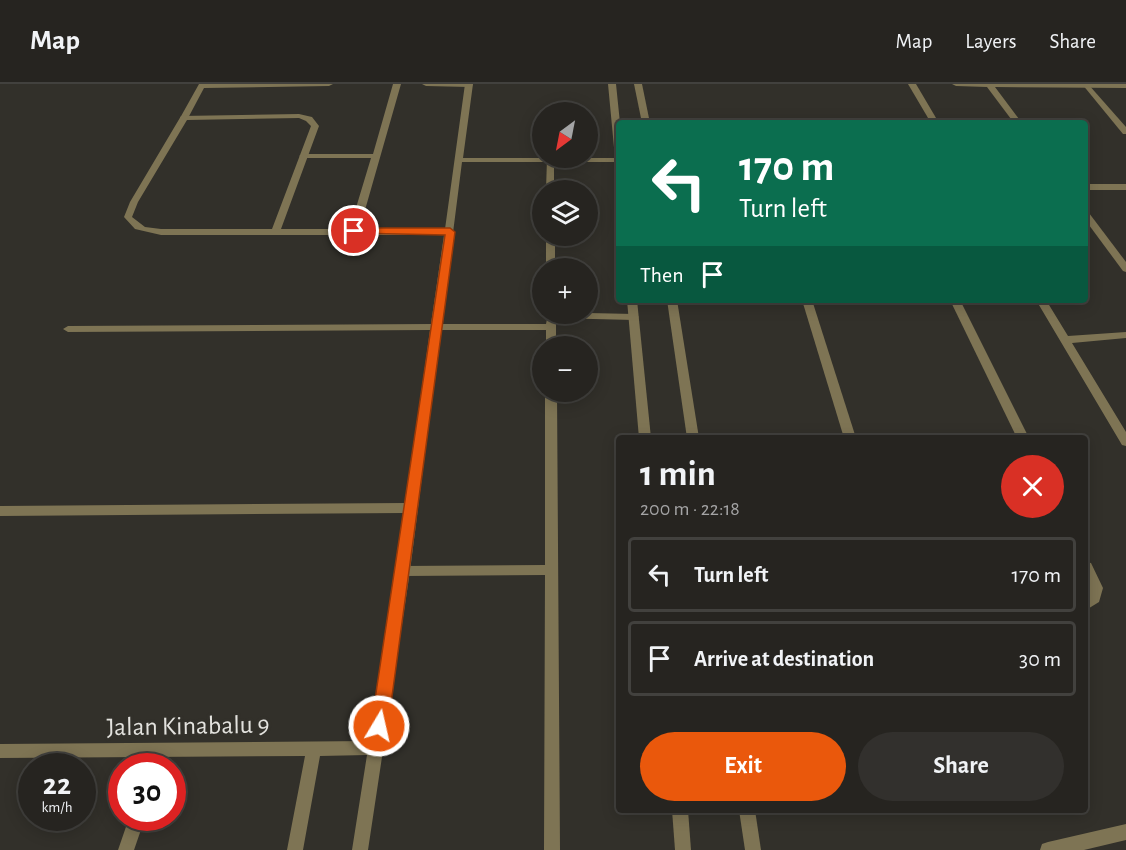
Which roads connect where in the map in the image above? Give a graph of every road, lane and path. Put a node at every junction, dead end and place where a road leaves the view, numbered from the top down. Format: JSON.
{"nodes":[{"id":1,"x":329,"y":84,"type":"edge"},
{"id":2,"x":397,"y":84,"type":"edge"},
{"id":3,"x":426,"y":84,"type":"edge"},
{"id":4,"x":612,"y":84,"type":"edge"},
{"id":5,"x":638,"y":84,"type":"edge"},
{"id":6,"x":912,"y":84,"type":"edge"},
{"id":7,"x":956,"y":84,"type":"edge"},
{"id":8,"x":989,"y":84,"type":"edge"},
{"id":9,"x":202,"y":85,"type":"edge"},
{"id":10,"x":469,"y":85,"type":"edge"},
{"id":11,"x":1085,"y":86,"type":"junction"},
{"id":12,"x":1126,"y":86,"type":"edge"},
{"id":13,"x":184,"y":118,"type":"junction"},
{"id":14,"x":645,"y":120,"type":"edge"},
{"id":15,"x":933,"y":120,"type":"edge"},
{"id":16,"x":1016,"y":120,"type":"edge"},
{"id":17,"x":616,"y":128,"type":"edge"},
{"id":18,"x":1126,"y":132,"type":"edge"},
{"id":19,"x":303,"y":156,"type":"junction"},
{"id":20,"x":375,"y":156,"type":"junction"},
{"id":21,"x":532,"y":159,"type":"edge"},
{"id":22,"x":459,"y":160,"type":"junction"},
{"id":23,"x":598,"y":160,"type":"edge"},
{"id":24,"x":616,"y":161,"type":"edge"},
{"id":25,"x":1088,"y":187,"type":"edge"},
{"id":26,"x":1126,"y":187,"type":"edge"},
{"id":27,"x":1088,"y":218,"type":"edge"},
{"id":28,"x":276,"y":231,"type":"junction"},
{"id":29,"x":354,"y":231,"type":"junction"},
{"id":30,"x":450,"y":232,"type":"junction"},
{"id":31,"x":1126,"y":269,"type":"edge"},
{"id":32,"x":632,"y":303,"type":"edge"},
{"id":33,"x":672,"y":303,"type":"edge"},
{"id":34,"x":808,"y":303,"type":"edge"},
{"id":35,"x":956,"y":303,"type":"edge"},
{"id":36,"x":1043,"y":303,"type":"edge"},
{"id":37,"x":598,"y":316,"type":"edge"},
{"id":38,"x":634,"y":317,"type":"junction"},
{"id":39,"x":435,"y":327,"type":"junction"},
{"id":40,"x":551,"y":327,"type":"joint"},
{"id":41,"x":68,"y":329,"type":"dead end"},
{"id":42,"x":1126,"y":335,"type":"edge"},
{"id":43,"x":551,"y":336,"type":"edge"},
{"id":44,"x":1065,"y":339,"type":"junction"},
{"id":45,"x":551,"y":402,"type":"edge"},
{"id":46,"x":645,"y":435,"type":"edge"},
{"id":47,"x":693,"y":435,"type":"edge"},
{"id":48,"x":849,"y":435,"type":"edge"},
{"id":49,"x":1022,"y":435,"type":"edge"},
{"id":50,"x":1126,"y":442,"type":"edge"},
{"id":51,"x":411,"y":508,"type":"junction"},
{"id":52,"x":0,"y":511,"type":"edge"},
{"id":53,"x":550,"y":570,"type":"junction"},
{"id":54,"x":403,"y":571,"type":"junction"},
{"id":55,"x":1088,"y":571,"type":"edge"},
{"id":56,"x":1088,"y":602,"type":"edge"},
{"id":57,"x":314,"y":748,"type":"junction"},
{"id":58,"x":376,"y":748,"type":"junction"},
{"id":59,"x":160,"y":750,"type":"junction"},
{"id":60,"x":0,"y":751,"type":"edge"},
{"id":61,"x":159,"y":753,"type":"edge"},
{"id":62,"x":680,"y":813,"type":"edge"},
{"id":63,"x":747,"y":813,"type":"edge"},
{"id":64,"x":133,"y":831,"type":"edge"},
{"id":65,"x":1126,"y":832,"type":"edge"},
{"id":66,"x":126,"y":850,"type":"edge"},
{"id":67,"x":295,"y":850,"type":"edge"},
{"id":68,"x":360,"y":850,"type":"edge"},
{"id":69,"x":552,"y":850,"type":"edge"},
{"id":70,"x":683,"y":850,"type":"edge"},
{"id":71,"x":753,"y":850,"type":"edge"},
{"id":72,"x":1048,"y":850,"type":"edge"}],
"edges":[{"from":1,"to":9,"type":"street"},
{"from":2,"to":20,"type":"street"},
{"from":3,"to":10,"type":"street"},
{"from":4,"to":17,"type":"street"},
{"from":5,"to":14,"type":"street"},
{"from":6,"to":15,"type":"street"},
{"from":7,"to":8,"type":"street"},
{"from":8,"to":11,"type":"street"},
{"from":8,"to":16,"type":"street"},
{"from":9,"to":13,"type":"street"},
{"from":10,"to":22,"type":"street"},
{"from":11,"to":12,"type":"street"},
{"from":11,"to":18,"type":"street"},
{"from":13,"to":19,"type":"street"},
{"from":13,"to":28,"type":"street"},
{"from":19,"to":20,"type":"street"},
{"from":19,"to":28,"type":"street"},
{"from":20,"to":29,"type":"street"},
{"from":21,"to":22,"type":"street"},
{"from":22,"to":30,"type":"street"},
{"from":23,"to":24,"type":"street"},
{"from":25,"to":26,"type":"street"},
{"from":27,"to":31,"type":"street"},
{"from":28,"to":29,"type":"street"},
{"from":29,"to":30,"type":"street"},
{"from":30,"to":39,"type":"street"},
{"from":32,"to":38,"type":"street"},
{"from":33,"to":47,"type":"street"},
{"from":34,"to":48,"type":"street"},
{"from":35,"to":49,"type":"street"},
{"from":36,"to":44,"type":"street"},
{"from":37,"to":38,"type":"street"},
{"from":38,"to":46,"type":"street"},
{"from":39,"to":40,"type":"street"},
{"from":39,"to":41,"type":"street"},
{"from":39,"to":51,"type":"street"},
{"from":40,"to":43,"type":"street"},
{"from":42,"to":44,"type":"street"},
{"from":44,"to":50,"type":"street"},
{"from":45,"to":53,"type":"street"},
{"from":51,"to":52,"type":"street"},
{"from":51,"to":54,"type":"street"},
{"from":53,"to":54,"type":"street"},
{"from":53,"to":69,"type":"street"},
{"from":54,"to":58,"type":"street"},
{"from":55,"to":56,"type":"street"},
{"from":57,"to":58,"type":"street","name":"Jalan Kinabalu 9"},
{"from":57,"to":59,"type":"street","name":"Jalan Kinabalu 9"},
{"from":57,"to":67,"type":"street"},
{"from":58,"to":68,"type":"street"},
{"from":59,"to":60,"type":"street","name":"Jalan Kinabalu 9"},
{"from":59,"to":61,"type":"street"},
{"from":62,"to":70,"type":"street"},
{"from":63,"to":71,"type":"street"},
{"from":64,"to":66,"type":"street"},
{"from":65,"to":72,"type":"street"}]}
